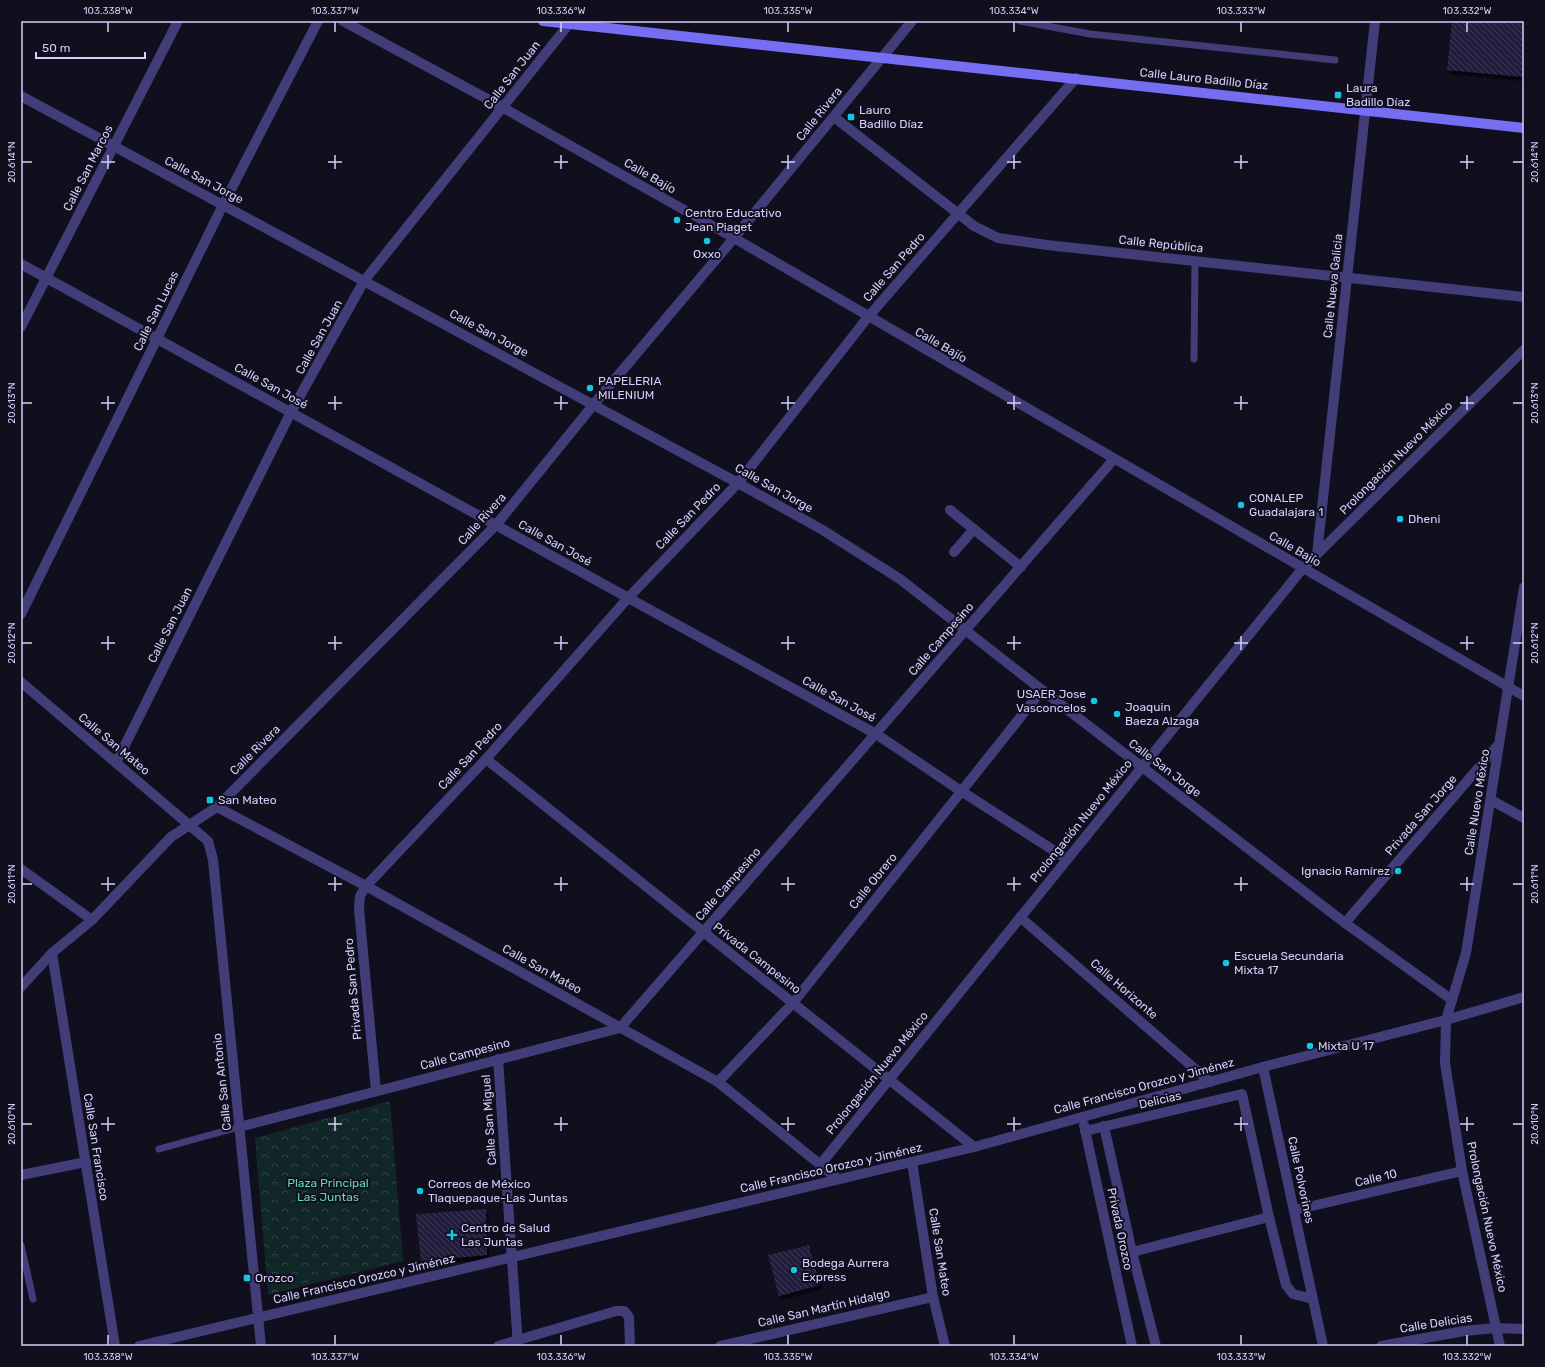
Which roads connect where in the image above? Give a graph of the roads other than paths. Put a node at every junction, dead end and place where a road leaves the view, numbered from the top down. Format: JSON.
{"nodes":[{"id":1,"x":178,"y":21,"type":"edge"},
{"id":2,"x":318,"y":21,"type":"edge"},
{"id":3,"x":343,"y":21,"type":"edge"},
{"id":4,"x":543,"y":21,"type":"edge"},
{"id":5,"x":912,"y":21,"type":"edge"},
{"id":6,"x":1020,"y":21,"type":"edge"},
{"id":7,"x":1375,"y":21,"type":"edge"},
{"id":8,"x":569,"y":24,"type":"junction"},
{"id":9,"x":882,"y":58,"type":"junction"},
{"id":10,"x":1335,"y":60,"type":"dead end"},
{"id":11,"x":1076,"y":78,"type":"junction"},
{"id":12,"x":21,"y":96,"type":"edge"},
{"id":13,"x":502,"y":107,"type":"junction"},
{"id":14,"x":1366,"y":110,"type":"junction"},
{"id":15,"x":834,"y":117,"type":"junction"},
{"id":16,"x":1524,"y":128,"type":"edge"},
{"id":17,"x":114,"y":146,"type":"junction"},
{"id":18,"x":224,"y":205,"type":"junction"},
{"id":19,"x":958,"y":213,"type":"junction"},
{"id":20,"x":734,"y":238,"type":"junction"},
{"id":21,"x":1194,"y":261,"type":"junction"},
{"id":22,"x":21,"y":264,"type":"edge"},
{"id":23,"x":46,"y":278,"type":"junction"},
{"id":24,"x":1347,"y":278,"type":"junction"},
{"id":25,"x":364,"y":281,"type":"junction"},
{"id":26,"x":1524,"y":297,"type":"edge"},
{"id":27,"x":868,"y":317,"type":"junction"},
{"id":28,"x":21,"y":326,"type":"edge"},
{"id":29,"x":157,"y":339,"type":"junction"},
{"id":30,"x":1524,"y":350,"type":"edge"},
{"id":31,"x":1194,"y":359,"type":"dead end"},
{"id":32,"x":594,"y":404,"type":"junction"},
{"id":33,"x":291,"y":412,"type":"junction"},
{"id":34,"x":1114,"y":459,"type":"junction"},
{"id":35,"x":738,"y":483,"type":"junction"},
{"id":36,"x":950,"y":510,"type":"dead end"},
{"id":37,"x":496,"y":525,"type":"junction"},
{"id":38,"x":974,"y":529,"type":"junction"},
{"id":39,"x":954,"y":552,"type":"dead end"},
{"id":40,"x":1317,"y":554,"type":"junction"},
{"id":41,"x":1021,"y":567,"type":"junction"},
{"id":42,"x":1303,"y":568,"type":"junction"},
{"id":43,"x":1524,"y":587,"type":"edge"},
{"id":44,"x":628,"y":598,"type":"junction"},
{"id":45,"x":21,"y":614,"type":"edge"},
{"id":46,"x":966,"y":631,"type":"junction"},
{"id":47,"x":21,"y":682,"type":"edge"},
{"id":48,"x":1508,"y":687,"type":"junction"},
{"id":49,"x":1042,"y":690,"type":"junction"},
{"id":50,"x":1524,"y":696,"type":"edge"},
{"id":51,"x":876,"y":734,"type":"junction"},
{"id":52,"x":1500,"y":743,"type":"junction"},
{"id":53,"x":486,"y":759,"type":"junction"},
{"id":54,"x":116,"y":763,"type":"junction"},
{"id":55,"x":1142,"y":767,"type":"junction"},
{"id":56,"x":961,"y":792,"type":"junction"},
{"id":57,"x":1491,"y":800,"type":"junction"},
{"id":58,"x":217,"y":807,"type":"junction"},
{"id":59,"x":1524,"y":818,"type":"edge"},
{"id":60,"x":189,"y":825,"type":"junction"},
{"id":61,"x":1067,"y":859,"type":"junction"},
{"id":62,"x":21,"y":869,"type":"edge"},
{"id":63,"x":366,"y":886,"type":"junction"},
{"id":64,"x":1020,"y":916,"type":"junction"},
{"id":65,"x":92,"y":920,"type":"junction"},
{"id":66,"x":1345,"y":923,"type":"junction"},
{"id":67,"x":703,"y":932,"type":"junction"},
{"id":68,"x":52,"y":953,"type":"junction"},
{"id":69,"x":21,"y":987,"type":"edge"},
{"id":70,"x":1524,"y":997,"type":"edge"},
{"id":71,"x":1452,"y":1000,"type":"junction"},
{"id":72,"x":793,"y":1003,"type":"junction"},
{"id":73,"x":1446,"y":1020,"type":"junction"},
{"id":74,"x":620,"y":1028,"type":"junction"},
{"id":75,"x":498,"y":1059,"type":"junction"},
{"id":76,"x":1263,"y":1067,"type":"junction"},
{"id":77,"x":889,"y":1079,"type":"junction"},
{"id":78,"x":718,"y":1082,"type":"junction"},
{"id":79,"x":1210,"y":1082,"type":"junction"},
{"id":80,"x":376,"y":1091,"type":"junction"},
{"id":81,"x":1082,"y":1117,"type":"junction"},
{"id":82,"x":239,"y":1126,"type":"junction"},
{"id":83,"x":1104,"y":1126,"type":"junction"},
{"id":84,"x":1085,"y":1131,"type":"junction"},
{"id":85,"x":974,"y":1147,"type":"junction"},
{"id":86,"x":159,"y":1149,"type":"dead end"},
{"id":87,"x":86,"y":1162,"type":"junction"},
{"id":88,"x":912,"y":1162,"type":"junction"},
{"id":89,"x":820,"y":1164,"type":"junction"},
{"id":90,"x":1462,"y":1171,"type":"junction"},
{"id":91,"x":21,"y":1175,"type":"edge"},
{"id":92,"x":838,"y":1179,"type":"junction"},
{"id":93,"x":1295,"y":1210,"type":"junction"},
{"id":94,"x":1269,"y":1217,"type":"junction"},
{"id":95,"x":21,"y":1245,"type":"edge"},
{"id":96,"x":1132,"y":1252,"type":"junction"},
{"id":97,"x":512,"y":1257,"type":"junction"},
{"id":98,"x":933,"y":1297,"type":"junction"},
{"id":99,"x":1313,"y":1299,"type":"junction"},
{"id":100,"x":33,"y":1300,"type":"dead end"},
{"id":101,"x":259,"y":1318,"type":"junction"},
{"id":102,"x":1496,"y":1328,"type":"junction"},
{"id":103,"x":1524,"y":1329,"type":"edge"},
{"id":104,"x":763,"y":1336,"type":"junction"},
{"id":105,"x":518,"y":1343,"type":"edge"},
{"id":106,"x":115,"y":1346,"type":"edge"},
{"id":107,"x":139,"y":1346,"type":"edge"},
{"id":108,"x":261,"y":1346,"type":"edge"},
{"id":109,"x":498,"y":1346,"type":"edge"},
{"id":110,"x":630,"y":1346,"type":"edge"},
{"id":111,"x":720,"y":1346,"type":"edge"},
{"id":112,"x":765,"y":1346,"type":"edge"},
{"id":113,"x":945,"y":1346,"type":"edge"},
{"id":114,"x":1132,"y":1346,"type":"edge"},
{"id":115,"x":1156,"y":1346,"type":"edge"},
{"id":116,"x":1323,"y":1346,"type":"edge"},
{"id":117,"x":1381,"y":1346,"type":"edge"},
{"id":118,"x":1500,"y":1346,"type":"edge"}],
"edges":[{"from":1,"to":17,"type":"street","name":"Calle San Marcos"},
{"from":2,"to":18,"type":"street","name":"Calle San Lucas"},
{"from":3,"to":13,"type":"street","name":"Calle Bajío"},
{"from":4,"to":8,"type":"street","name":"Calle Lauro Badillo Díaz"},
{"from":5,"to":9,"type":"street","name":"Calle Rivera"},
{"from":6,"to":10,"type":"lane"},
{"from":7,"to":14,"type":"street","name":"Calle Nueva Galicia"},
{"from":8,"to":9,"type":"street","name":"Calle Lauro Badillo Díaz"},
{"from":8,"to":13,"type":"street","name":"Calle San Juan"},
{"from":9,"to":11,"type":"street","name":"Calle Lauro Badillo Díaz"},
{"from":9,"to":15,"type":"street","name":"Calle Rivera"},
{"from":11,"to":14,"type":"street","name":"Calle Lauro Badillo Díaz"},
{"from":11,"to":19,"type":"street","name":"Calle San Pedro"},
{"from":12,"to":17,"type":"street","name":"Calle San Jorge"},
{"from":13,"to":20,"type":"street","name":"Calle Bajío"},
{"from":13,"to":25,"type":"street","name":"Calle San Juan"},
{"from":14,"to":16,"type":"street","name":"Calle Lauro Badillo Díaz"},
{"from":14,"to":24,"type":"street","name":"Calle Nueva Galicia"},
{"from":15,"to":19,"type":"street","name":"Calle República"},
{"from":15,"to":20,"type":"street","name":"Calle Rivera"},
{"from":17,"to":18,"type":"street","name":"Calle San Jorge"},
{"from":17,"to":23,"type":"street","name":"Calle San Marcos"},
{"from":18,"to":25,"type":"street","name":"Calle San Jorge"},
{"from":18,"to":29,"type":"street","name":"Calle San Lucas"},
{"from":19,"to":21,"type":"street","name":"Calle República"},
{"from":19,"to":27,"type":"street","name":"Calle San Pedro"},
{"from":20,"to":27,"type":"street","name":"Calle Bajío"},
{"from":20,"to":32,"type":"street","name":"Calle Rivera"},
{"from":21,"to":24,"type":"street","name":"Calle República"},
{"from":21,"to":31,"type":"lane"},
{"from":22,"to":23,"type":"street","name":"Calle San José"},
{"from":23,"to":28,"type":"street","name":"Calle San Marcos"},
{"from":23,"to":29,"type":"street","name":"Calle San José"},
{"from":24,"to":26,"type":"street","name":"Calle República"},
{"from":24,"to":40,"type":"street","name":"Calle Nueva Galicia"},
{"from":25,"to":32,"type":"street","name":"Calle San Jorge"},
{"from":25,"to":33,"type":"street","name":"Calle San Juan"},
{"from":27,"to":34,"type":"street","name":"Calle Bajío"},
{"from":27,"to":35,"type":"street","name":"Calle San Pedro"},
{"from":29,"to":33,"type":"street","name":"Calle San José"},
{"from":29,"to":45,"type":"street","name":"Calle San Lucas"},
{"from":30,"to":40,"type":"street","name":"Prolongación Nuevo México"},
{"from":32,"to":35,"type":"street","name":"Calle San Jorge"},
{"from":32,"to":37,"type":"street","name":"Calle Rivera"},
{"from":33,"to":37,"type":"street","name":"Calle San José"},
{"from":33,"to":54,"type":"street","name":"Calle San Juan"},
{"from":34,"to":41,"type":"street","name":"Calle Campesino"},
{"from":34,"to":42,"type":"street","name":"Calle Bajío"},
{"from":35,"to":44,"type":"street","name":"Calle San Pedro"},
{"from":35,"to":46,"type":"street","name":"Calle San Jorge"},
{"from":36,"to":38,"type":"street"},
{"from":37,"to":44,"type":"street","name":"Calle San José"},
{"from":37,"to":58,"type":"street","name":"Calle Rivera"},
{"from":38,"to":39,"type":"street"},
{"from":38,"to":41,"type":"street"},
{"from":40,"to":42,"type":"street","name":"Prolongación Nuevo México"},
{"from":41,"to":46,"type":"street","name":"Calle Campesino"},
{"from":42,"to":48,"type":"street","name":"Calle Bajío"},
{"from":42,"to":55,"type":"street","name":"Prolongación Nuevo México"},
{"from":43,"to":48,"type":"street","name":"Calle Nuevo México"},
{"from":44,"to":51,"type":"street","name":"Calle San José"},
{"from":44,"to":53,"type":"street","name":"Calle San Pedro"},
{"from":46,"to":49,"type":"street","name":"Calle San Jorge"},
{"from":46,"to":51,"type":"street","name":"Calle Campesino"},
{"from":47,"to":54,"type":"street","name":"Calle San Mateo"},
{"from":48,"to":50,"type":"street","name":"Calle Bajío"},
{"from":48,"to":52,"type":"street","name":"Calle Nuevo México"},
{"from":49,"to":55,"type":"street","name":"Calle San Jorge"},
{"from":49,"to":56,"type":"street","name":"Calle Obrero"},
{"from":51,"to":56,"type":"street","name":"Calle San José"},
{"from":51,"to":67,"type":"street","name":"Calle Campesino"},
{"from":52,"to":57,"type":"street","name":"Calle Nuevo México"},
{"from":52,"to":66,"type":"street","name":"Privada San Jorge"},
{"from":53,"to":63,"type":"street","name":"Calle San Pedro"},
{"from":53,"to":67,"type":"street","name":"Privada Campesino"},
{"from":54,"to":60,"type":"street","name":"Calle San Mateo"},
{"from":55,"to":61,"type":"street","name":"Prolongación Nuevo México"},
{"from":55,"to":66,"type":"street","name":"Calle San Jorge"},
{"from":56,"to":61,"type":"street","name":"Calle San José"},
{"from":56,"to":72,"type":"street","name":"Calle Obrero"},
{"from":57,"to":59,"type":"street"},
{"from":57,"to":71,"type":"street","name":"Calle Nuevo México"},
{"from":58,"to":60,"type":"street","name":"Calle Rivera"},
{"from":58,"to":63,"type":"street","name":"Calle San Mateo"},
{"from":60,"to":65,"type":"street","name":"Calle Rivera"},
{"from":60,"to":82,"type":"street","name":"Calle San Antonio"},
{"from":61,"to":64,"type":"street","name":"Prolongación Nuevo México"},
{"from":62,"to":65,"type":"street"},
{"from":63,"to":74,"type":"street","name":"Calle San Mateo"},
{"from":63,"to":80,"type":"street","name":"Privada San Pedro"},
{"from":64,"to":77,"type":"street","name":"Prolongación Nuevo México"},
{"from":64,"to":79,"type":"street","name":"Calle Horizonte"},
{"from":65,"to":68,"type":"street","name":"Calle Rivera"},
{"from":66,"to":71,"type":"street","name":"Calle San Jorge"},
{"from":67,"to":72,"type":"street","name":"Privada Campesino"},
{"from":67,"to":74,"type":"street","name":"Calle Campesino"},
{"from":68,"to":69,"type":"street","name":"Calle Rivera"},
{"from":68,"to":87,"type":"street","name":"Calle San Francisco"},
{"from":70,"to":73,"type":"street","name":"Calle Francisco Orozco y Jiménez"},
{"from":71,"to":73,"type":"street","name":"Calle Nuevo México"},
{"from":72,"to":77,"type":"street","name":"Privada Campesino"},
{"from":72,"to":78,"type":"street","name":"Calle Obrero"},
{"from":73,"to":76,"type":"street","name":"Calle Francisco Orozco y Jiménez"},
{"from":73,"to":90,"type":"street","name":"Prolongación Nuevo México"},
{"from":74,"to":75,"type":"street","name":"Calle Campesino"},
{"from":74,"to":78,"type":"street","name":"Calle San Mateo"},
{"from":75,"to":80,"type":"street","name":"Calle Campesino"},
{"from":75,"to":97,"type":"street","name":"Calle San Miguel"},
{"from":76,"to":79,"type":"street","name":"Calle Francisco Orozco y Jiménez"},
{"from":76,"to":93,"type":"street","name":"Calle Polvorines"},
{"from":77,"to":85,"type":"street","name":"Privada Campesino"},
{"from":77,"to":89,"type":"street","name":"Prolongación Nuevo México"},
{"from":78,"to":89,"type":"street","name":"Calle San Mateo"},
{"from":79,"to":81,"type":"street","name":"Calle Francisco Orozco y Jiménez"},
{"from":80,"to":82,"type":"street","name":"Calle Campesino"},
{"from":81,"to":84,"type":"street","name":"Privada Orozco"},
{"from":81,"to":85,"type":"street","name":"Calle Francisco Orozco y Jiménez"},
{"from":82,"to":86,"type":"lane"},
{"from":82,"to":101,"type":"street","name":"Calle San Antonio"},
{"from":83,"to":84,"type":"street","name":"Delicias"},
{"from":83,"to":94,"type":"street","name":"Delicias"},
{"from":83,"to":96,"type":"street","name":"Privada Orozco"},
{"from":84,"to":114,"type":"street","name":"Privada Orozco"},
{"from":85,"to":88,"type":"street","name":"Calle Francisco Orozco y Jiménez"},
{"from":87,"to":91,"type":"street"},
{"from":87,"to":106,"type":"street","name":"Calle San Francisco"},
{"from":88,"to":92,"type":"street","name":"Calle Francisco Orozco y Jiménez"},
{"from":88,"to":98,"type":"street","name":"Calle San Mateo"},
{"from":89,"to":92,"type":"street","name":"Calle San Mateo"},
{"from":90,"to":93,"type":"street","name":"Calle 10"},
{"from":90,"to":102,"type":"street","name":"Prolongación Nuevo México"},
{"from":92,"to":97,"type":"street","name":"Calle Francisco Orozco y Jiménez"},
{"from":93,"to":99,"type":"street","name":"Calle Polvorines"},
{"from":94,"to":96,"type":"street"},
{"from":94,"to":99,"type":"street"},
{"from":95,"to":100,"type":"lane"},
{"from":96,"to":115,"type":"street","name":"Privada Orozco"},
{"from":97,"to":101,"type":"street","name":"Calle Francisco Orozco y Jiménez"},
{"from":97,"to":105,"type":"street","name":"Calle San Miguel"},
{"from":98,"to":104,"type":"street","name":"Calle San Martín Hidalgo"},
{"from":98,"to":113,"type":"street","name":"Calle San Mateo"},
{"from":99,"to":116,"type":"street","name":"Calle Polvorines"},
{"from":101,"to":107,"type":"street","name":"Calle Francisco Orozco y Jiménez"},
{"from":101,"to":108,"type":"street","name":"Calle San Antonio"},
{"from":102,"to":103,"type":"street","name":"Calle Delicias"},
{"from":102,"to":117,"type":"street","name":"Calle Delicias"},
{"from":102,"to":118,"type":"street","name":"Prolongación Nuevo México"},
{"from":104,"to":111,"type":"street","name":"Calle San Martín Hidalgo"},
{"from":104,"to":112,"type":"street"},
{"from":105,"to":109,"type":"street"},
{"from":105,"to":110,"type":"street"}]}
